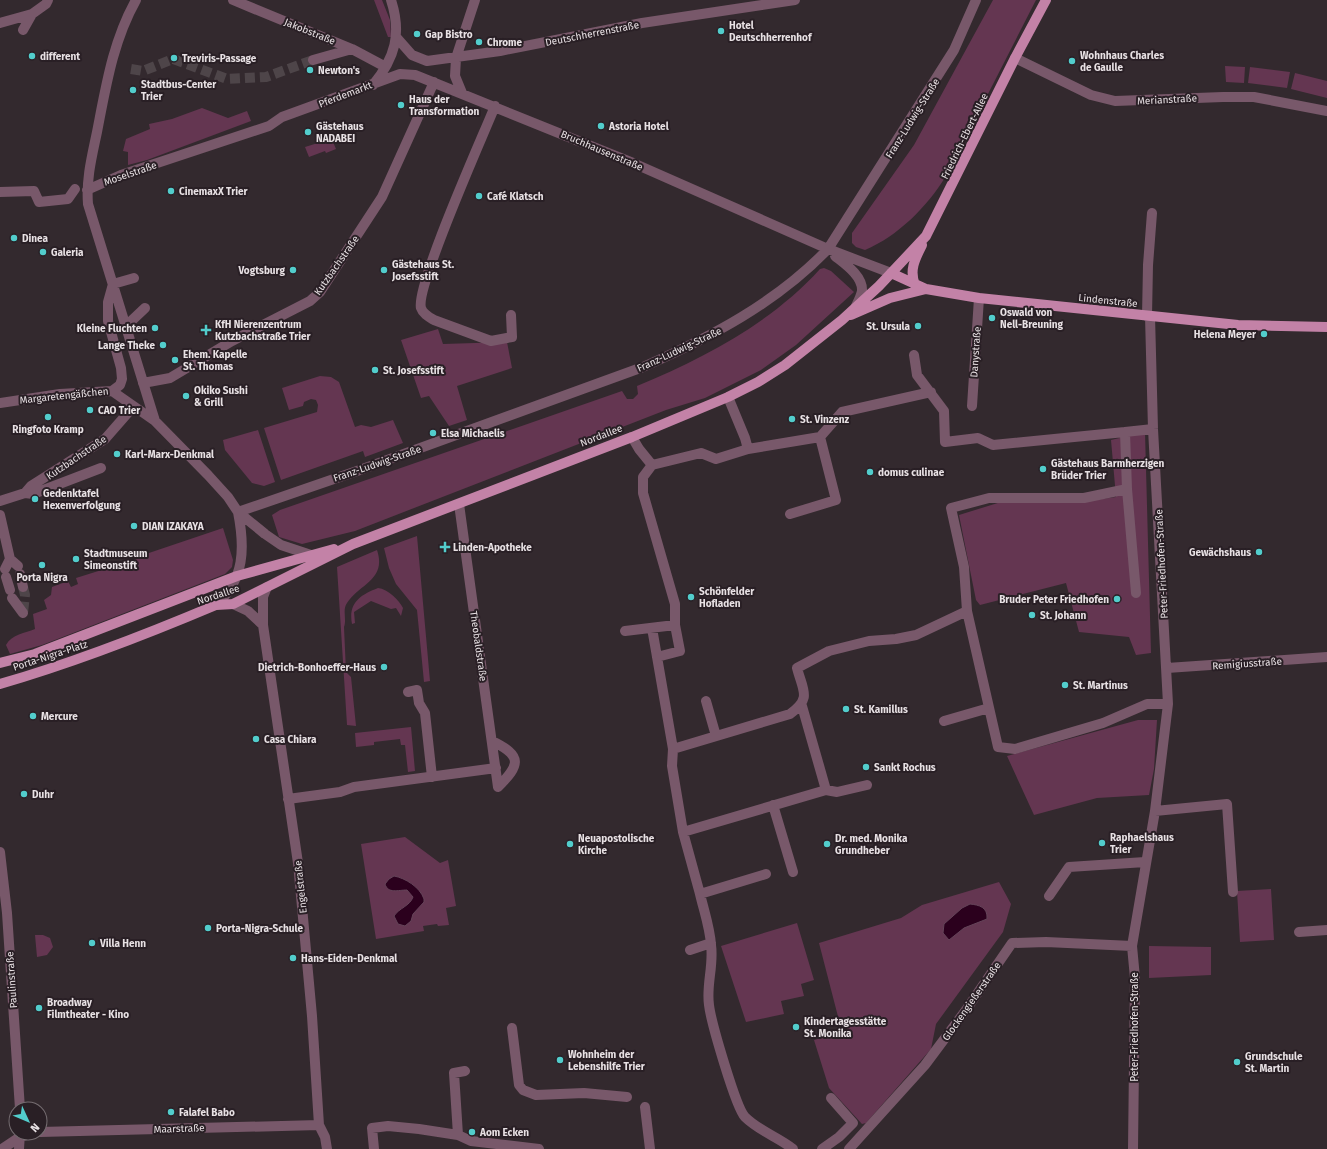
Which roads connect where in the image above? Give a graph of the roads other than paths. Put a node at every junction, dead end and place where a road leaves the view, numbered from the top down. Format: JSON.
{"nodes":[{"id":1,"x":48,"y":0,"type":"edge"},
{"id":2,"x":136,"y":0,"type":"edge"},
{"id":3,"x":235,"y":0,"type":"edge"},
{"id":4,"x":391,"y":0,"type":"edge"},
{"id":5,"x":475,"y":0,"type":"edge"},
{"id":6,"x":796,"y":0,"type":"edge"},
{"id":7,"x":976,"y":0,"type":"edge"},
{"id":8,"x":1046,"y":0,"type":"edge"},
{"id":9,"x":32,"y":14,"type":"junction"},
{"id":10,"x":0,"y":23,"type":"edge"},
{"id":11,"x":23,"y":30,"type":"dead end"},
{"id":12,"x":397,"y":38,"type":"junction"},
{"id":13,"x":352,"y":49,"type":"junction"},
{"id":14,"x":456,"y":58,"type":"junction"},
{"id":15,"x":1015,"y":58,"type":"junction"},
{"id":16,"x":313,"y":60,"type":"tunnel mouth"},
{"id":17,"x":382,"y":65,"type":"dead end"},
{"id":18,"x":434,"y":82,"type":"junction"},
{"id":19,"x":372,"y":85,"type":"junction"},
{"id":20,"x":462,"y":92,"type":"junction"},
{"id":21,"x":495,"y":106,"type":"junction"},
{"id":22,"x":1327,"y":111,"type":"edge"},
{"id":23,"x":290,"y":114,"type":"joint"},
{"id":24,"x":71,"y":189,"type":"dead end"},
{"id":25,"x":87,"y":190,"type":"junction"},
{"id":26,"x":0,"y":192,"type":"edge"},
{"id":27,"x":1152,"y":213,"type":"dead end"},
{"id":28,"x":926,"y":236,"type":"junction"},
{"id":29,"x":828,"y":249,"type":"junction"},
{"id":30,"x":891,"y":273,"type":"junction"},
{"id":31,"x":134,"y":278,"type":"dead end"},
{"id":32,"x":113,"y":284,"type":"junction"},
{"id":33,"x":915,"y":284,"type":"junction"},
{"id":34,"x":926,"y":289,"type":"junction"},
{"id":35,"x":979,"y":298,"type":"junction"},
{"id":36,"x":856,"y":306,"type":"junction"},
{"id":37,"x":145,"y":308,"type":"dead end"},
{"id":38,"x":511,"y":315,"type":"dead end"},
{"id":39,"x":1148,"y":316,"type":"junction"},
{"id":40,"x":842,"y":320,"type":"junction"},
{"id":41,"x":126,"y":326,"type":"junction"},
{"id":42,"x":1327,"y":327,"type":"edge"},
{"id":43,"x":914,"y":355,"type":"dead end"},
{"id":44,"x":143,"y":383,"type":"junction"},
{"id":45,"x":112,"y":391,"type":"junction"},
{"id":46,"x":931,"y":392,"type":"junction"},
{"id":47,"x":728,"y":397,"type":"junction"},
{"id":48,"x":0,"y":403,"type":"edge"},
{"id":49,"x":972,"y":406,"type":"dead end"},
{"id":50,"x":129,"y":410,"type":"junction"},
{"id":51,"x":155,"y":421,"type":"junction"},
{"id":52,"x":1152,"y":429,"type":"junction"},
{"id":53,"x":1125,"y":432,"type":"junction"},
{"id":54,"x":632,"y":437,"type":"junction"},
{"id":55,"x":820,"y":437,"type":"junction"},
{"id":56,"x":748,"y":450,"type":"junction"},
{"id":57,"x":652,"y":465,"type":"junction"},
{"id":58,"x":101,"y":468,"type":"dead end"},
{"id":59,"x":28,"y":489,"type":"junction"},
{"id":60,"x":1127,"y":489,"type":"junction"},
{"id":61,"x":0,"y":501,"type":"edge"},
{"id":62,"x":459,"y":504,"type":"junction"},
{"id":63,"x":238,"y":512,"type":"junction"},
{"id":64,"x":790,"y":514,"type":"dead end"},
{"id":65,"x":0,"y":515,"type":"edge"},
{"id":66,"x":2,"y":533,"type":"edge"},
{"id":67,"x":353,"y":544,"type":"junction"},
{"id":68,"x":311,"y":555,"type":"junction"},
{"id":69,"x":10,"y":559,"type":"junction"},
{"id":70,"x":237,"y":576,"type":"junction"},
{"id":71,"x":23,"y":587,"type":"tunnel mouth"},
{"id":72,"x":267,"y":587,"type":"junction"},
{"id":73,"x":1136,"y":593,"type":"dead end"},
{"id":74,"x":233,"y":604,"type":"junction"},
{"id":75,"x":216,"y":606,"type":"junction"},
{"id":76,"x":967,"y":612,"type":"junction"},
{"id":77,"x":23,"y":614,"type":"dead end"},
{"id":78,"x":263,"y":625,"type":"junction"},
{"id":79,"x":674,"y":625,"type":"junction"},
{"id":80,"x":652,"y":628,"type":"junction"},
{"id":81,"x":101,"y":629,"type":"joint"},
{"id":82,"x":625,"y":631,"type":"dead end"},
{"id":83,"x":108,"y":648,"type":"joint"},
{"id":84,"x":1327,"y":657,"type":"edge"},
{"id":85,"x":657,"y":658,"type":"junction"},
{"id":86,"x":0,"y":663,"type":"edge"},
{"id":87,"x":1167,"y":668,"type":"junction"},
{"id":88,"x":0,"y":684,"type":"edge"},
{"id":89,"x":408,"y":692,"type":"dead end"},
{"id":90,"x":706,"y":701,"type":"dead end"},
{"id":91,"x":1168,"y":704,"type":"junction"},
{"id":92,"x":802,"y":706,"type":"junction"},
{"id":93,"x":989,"y":708,"type":"junction"},
{"id":94,"x":944,"y":721,"type":"dead end"},
{"id":95,"x":716,"y":736,"type":"junction"},
{"id":96,"x":492,"y":741,"type":"junction"},
{"id":97,"x":674,"y":749,"type":"junction"},
{"id":98,"x":496,"y":768,"type":"junction"},
{"id":99,"x":432,"y":777,"type":"junction"},
{"id":100,"x":867,"y":785,"type":"dead end"},
{"id":101,"x":826,"y":790,"type":"junction"},
{"id":102,"x":288,"y":799,"type":"junction"},
{"id":103,"x":773,"y":805,"type":"junction"},
{"id":104,"x":1155,"y":811,"type":"junction"},
{"id":105,"x":683,"y":832,"type":"junction"},
{"id":106,"x":0,"y":852,"type":"edge"},
{"id":107,"x":1145,"y":862,"type":"junction"},
{"id":108,"x":793,"y":872,"type":"dead end"},
{"id":109,"x":766,"y":874,"type":"dead end"},
{"id":110,"x":1234,"y":892,"type":"dead end"},
{"id":111,"x":700,"y":894,"type":"junction"},
{"id":112,"x":1049,"y":896,"type":"dead end"},
{"id":113,"x":1327,"y":930,"type":"edge"},
{"id":114,"x":1299,"y":932,"type":"dead end"},
{"id":115,"x":711,"y":943,"type":"junction"},
{"id":116,"x":1132,"y":946,"type":"junction"},
{"id":117,"x":690,"y":950,"type":"dead end"},
{"id":118,"x":512,"y":1028,"type":"dead end"},
{"id":119,"x":465,"y":1071,"type":"dead end"},
{"id":120,"x":627,"y":1097,"type":"dead end"},
{"id":121,"x":831,"y":1098,"type":"dead end"},
{"id":122,"x":19,"y":1101,"type":"edge"},
{"id":123,"x":645,"y":1107,"type":"dead end"},
{"id":124,"x":853,"y":1123,"type":"junction"},
{"id":125,"x":319,"y":1125,"type":"junction"},
{"id":126,"x":48,"y":1132,"type":"edge"},
{"id":127,"x":863,"y":1133,"type":"junction"},
{"id":128,"x":458,"y":1134,"type":"junction"},
{"id":129,"x":14,"y":1141,"type":"edge"},
{"id":130,"x":327,"y":1145,"type":"edge"},
{"id":131,"x":2,"y":1149,"type":"edge"},
{"id":132,"x":374,"y":1149,"type":"edge"},
{"id":133,"x":539,"y":1149,"type":"edge"},
{"id":134,"x":650,"y":1149,"type":"edge"},
{"id":135,"x":793,"y":1149,"type":"edge"},
{"id":136,"x":822,"y":1149,"type":"edge"},
{"id":137,"x":849,"y":1149,"type":"edge"},
{"id":138,"x":1133,"y":1149,"type":"edge"}],
"edges":[{"from":1,"to":9,"type":"street"},
{"from":2,"to":25,"type":"street","name":"Moselstraße"},
{"from":3,"to":13,"type":"street","name":"Jakobstraße"},
{"from":4,"to":12,"type":"street"},
{"from":5,"to":14,"type":"street"},
{"from":6,"to":14,"type":"street","name":"Deutschherrenstraße"},
{"from":7,"to":29,"type":"street","name":"Franz-Ludwig-Straße"},
{"from":8,"to":15,"type":"main road","name":"Friedrich-Ebert-Allee"},
{"from":9,"to":10,"type":"street"},
{"from":9,"to":11,"type":"street"},
{"from":12,"to":14,"type":"street","name":"Deutschherrenstraße"},
{"from":12,"to":19,"type":"street","name":"Pferdemarkt"},
{"from":13,"to":16,"type":"street"},
{"from":13,"to":17,"type":"street","name":"Jakobstraße"},
{"from":14,"to":20,"type":"street"},
{"from":15,"to":22,"type":"street","name":"Merianstraße"},
{"from":15,"to":28,"type":"main road","name":"Friedrich-Ebert-Allee"},
{"from":18,"to":19,"type":"street","name":"Bruchhausenstraße"},
{"from":18,"to":20,"type":"street","name":"Bruchhausenstraße"},
{"from":18,"to":44,"type":"street","name":"Kutzbachstraße"},
{"from":19,"to":23,"type":"street","name":"Pferdemarkt"},
{"from":20,"to":21,"type":"street","name":"Bruchhausenstraße"},
{"from":21,"to":29,"type":"street","name":"Bruchhausenstraße"},
{"from":21,"to":38,"type":"street"},
{"from":23,"to":25,"type":"street","name":"Moselstraße"},
{"from":24,"to":26,"type":"street"},
{"from":25,"to":32,"type":"street"},
{"from":27,"to":39,"type":"street","name":"Peter-Friedhofen-Straße"},
{"from":28,"to":30,"type":"main road","name":"Friedrich-Ebert-Allee"},
{"from":28,"to":33,"type":"main road"},
{"from":29,"to":30,"type":"street","name":"Bruchhausenstraße"},
{"from":29,"to":36,"type":"street","name":"Bruchhausenstraße"},
{"from":29,"to":63,"type":"street","name":"Franz-Ludwig-Straße"},
{"from":30,"to":33,"type":"main road","name":"Lindenstraße"},
{"from":30,"to":36,"type":"main road","name":"Nordallee"},
{"from":31,"to":32,"type":"street"},
{"from":32,"to":41,"type":"street"},
{"from":32,"to":45,"type":"street","name":"Margaretengäßchen"},
{"from":33,"to":34,"type":"main road","name":"Lindenstraße"},
{"from":34,"to":35,"type":"main road","name":"Lindenstraße"},
{"from":34,"to":40,"type":"main road","name":"Nordallee"},
{"from":35,"to":39,"type":"main road","name":"Lindenstraße"},
{"from":35,"to":49,"type":"street","name":"Danystraße"},
{"from":36,"to":40,"type":"main road","name":"Nordallee"},
{"from":37,"to":41,"type":"street"},
{"from":39,"to":42,"type":"main road","name":"Lindenstraße"},
{"from":39,"to":52,"type":"street","name":"Peter-Friedhofen-Straße"},
{"from":40,"to":47,"type":"main road","name":"Nordallee"},
{"from":41,"to":44,"type":"street"},
{"from":43,"to":46,"type":"street"},
{"from":44,"to":51,"type":"street"},
{"from":45,"to":48,"type":"street","name":"Margaretengäßchen"},
{"from":45,"to":50,"type":"street"},
{"from":46,"to":53,"type":"street"},
{"from":46,"to":55,"type":"street"},
{"from":47,"to":54,"type":"main road","name":"Nordallee"},
{"from":47,"to":56,"type":"street"},
{"from":50,"to":51,"type":"street"},
{"from":50,"to":59,"type":"street","name":"Kutzbachstraße"},
{"from":51,"to":63,"type":"street"},
{"from":52,"to":53,"type":"street"},
{"from":52,"to":87,"type":"street","name":"Peter-Friedhofen-Straße"},
{"from":53,"to":60,"type":"street"},
{"from":54,"to":57,"type":"street"},
{"from":54,"to":62,"type":"main road","name":"Nordallee"},
{"from":55,"to":56,"type":"street"},
{"from":55,"to":64,"type":"street"},
{"from":56,"to":57,"type":"street"},
{"from":57,"to":79,"type":"street"},
{"from":58,"to":59,"type":"street"},
{"from":59,"to":61,"type":"street"},
{"from":60,"to":73,"type":"street"},
{"from":60,"to":76,"type":"street"},
{"from":62,"to":67,"type":"main road","name":"Nordallee"},
{"from":62,"to":96,"type":"street","name":"Theobaldstraße"},
{"from":63,"to":68,"type":"street"},
{"from":63,"to":70,"type":"street"},
{"from":65,"to":66,"type":"street"},
{"from":66,"to":69,"type":"street"},
{"from":67,"to":68,"type":"main road","name":"Nordallee"},
{"from":67,"to":72,"type":"main road","name":"Nordallee"},
{"from":68,"to":70,"type":"main road","name":"Nordallee"},
{"from":69,"to":71,"type":"street"},
{"from":69,"to":77,"type":"street"},
{"from":70,"to":75,"type":"street"},
{"from":70,"to":81,"type":"main road","name":"Nordallee"},
{"from":72,"to":74,"type":"main road","name":"Nordallee"},
{"from":72,"to":78,"type":"street","name":"Engelstraße"},
{"from":74,"to":75,"type":"main road","name":"Nordallee"},
{"from":74,"to":78,"type":"street"},
{"from":75,"to":83,"type":"main road","name":"Nordallee"},
{"from":76,"to":92,"type":"street"},
{"from":76,"to":93,"type":"street"},
{"from":78,"to":102,"type":"street","name":"Engelstraße"},
{"from":79,"to":80,"type":"street"},
{"from":79,"to":85,"type":"street"},
{"from":80,"to":82,"type":"street"},
{"from":80,"to":85,"type":"street"},
{"from":81,"to":86,"type":"main road","name":"Porta-Nigra-Platz"},
{"from":83,"to":88,"type":"main road","name":"Porta-Nigra-Platz"},
{"from":84,"to":87,"type":"street","name":"Remigiusstraße"},
{"from":85,"to":97,"type":"street"},
{"from":87,"to":91,"type":"street","name":"Peter-Friedhofen-Straße"},
{"from":89,"to":99,"type":"street"},
{"from":90,"to":95,"type":"street"},
{"from":91,"to":93,"type":"street"},
{"from":91,"to":104,"type":"street","name":"Peter-Friedhofen-Straße"},
{"from":92,"to":95,"type":"street"},
{"from":92,"to":101,"type":"street"},
{"from":93,"to":94,"type":"street"},
{"from":95,"to":97,"type":"street"},
{"from":96,"to":98,"type":"street","name":"Theobaldstraße"},
{"from":96,"to":98,"type":"street","name":"Theobaldstraße"},
{"from":97,"to":105,"type":"street"},
{"from":98,"to":99,"type":"street"},
{"from":99,"to":102,"type":"street"},
{"from":100,"to":101,"type":"street"},
{"from":101,"to":103,"type":"street"},
{"from":102,"to":125,"type":"street","name":"Engelstraße"},
{"from":103,"to":105,"type":"street"},
{"from":103,"to":108,"type":"street"},
{"from":104,"to":107,"type":"street","name":"Peter-Friedhofen-Straße"},
{"from":104,"to":110,"type":"street"},
{"from":105,"to":111,"type":"street"},
{"from":106,"to":122,"type":"street","name":"Paulinstraße"},
{"from":107,"to":112,"type":"street"},
{"from":107,"to":116,"type":"street","name":"Peter-Friedhofen-Straße"},
{"from":109,"to":111,"type":"street"},
{"from":111,"to":115,"type":"street"},
{"from":113,"to":114,"type":"street"},
{"from":115,"to":117,"type":"street"},
{"from":115,"to":135,"type":"street"},
{"from":116,"to":127,"type":"street","name":"Glockengießerstraße"},
{"from":116,"to":138,"type":"street","name":"Peter-Friedhofen-Straße"},
{"from":118,"to":120,"type":"street"},
{"from":119,"to":128,"type":"street"},
{"from":121,"to":124,"type":"street"},
{"from":123,"to":134,"type":"street"},
{"from":124,"to":127,"type":"street"},
{"from":124,"to":136,"type":"street"},
{"from":125,"to":126,"type":"street","name":"Maarstraße"},
{"from":125,"to":130,"type":"street","name":"Engelstraße"},
{"from":127,"to":137,"type":"street","name":"Glockengießerstraße"},
{"from":128,"to":132,"type":"street"},
{"from":128,"to":133,"type":"street"},
{"from":129,"to":131,"type":"street"}]}
